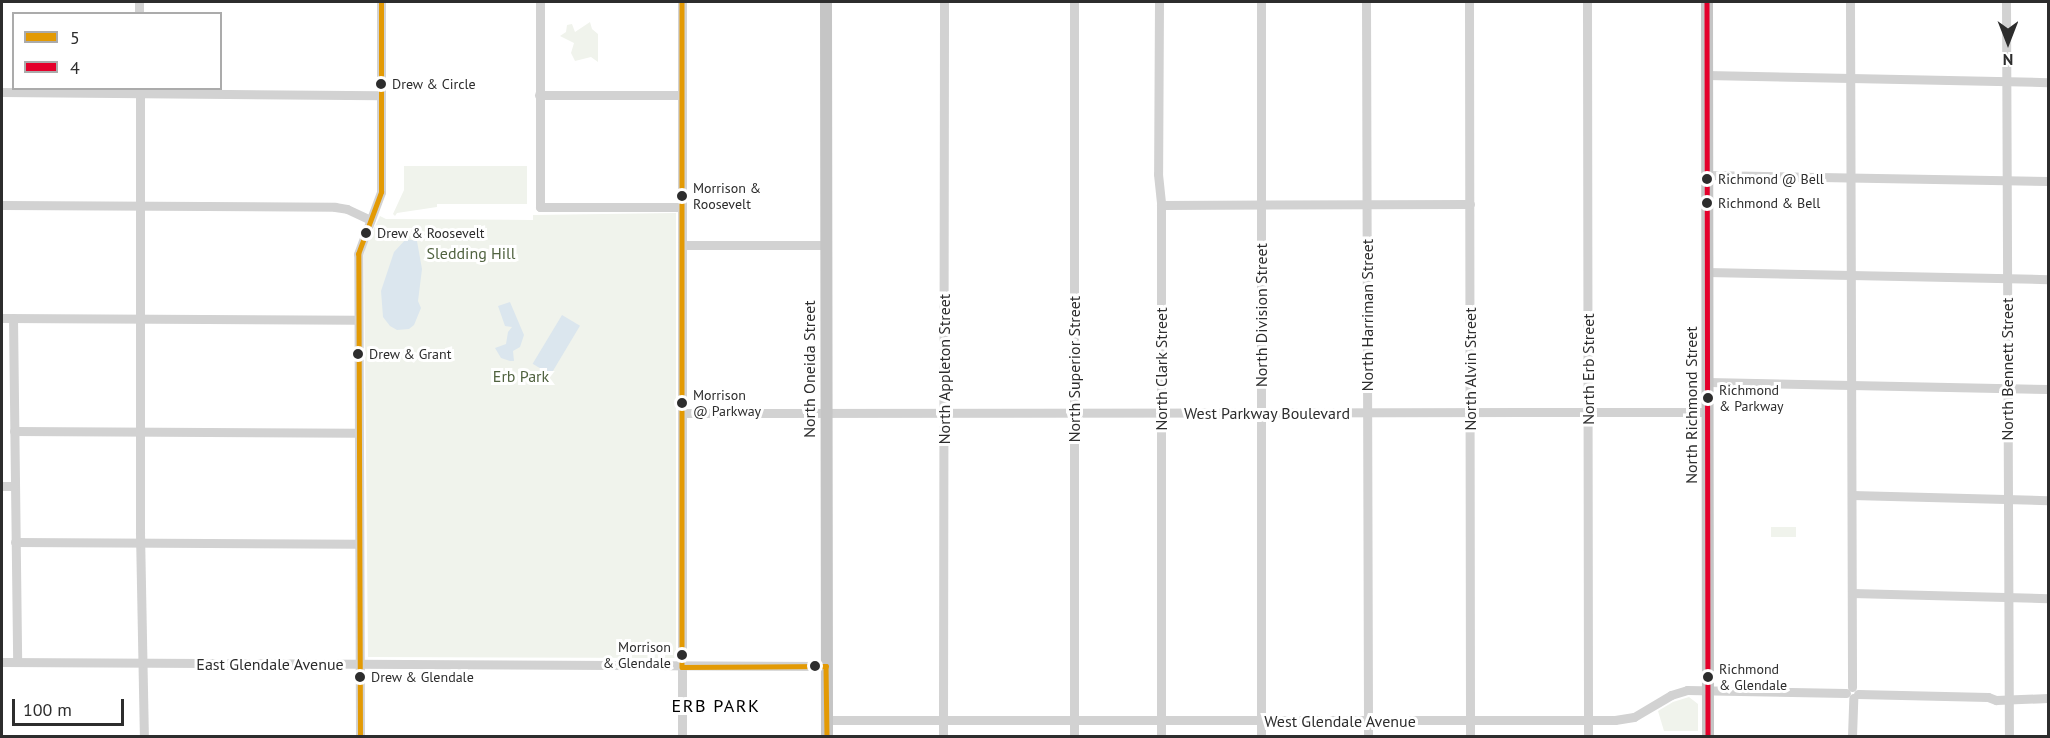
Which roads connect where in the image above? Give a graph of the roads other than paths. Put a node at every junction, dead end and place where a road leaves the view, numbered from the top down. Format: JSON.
{"nodes":[{"id":1,"x":381,"y":2,"type":"edge"},
{"id":2,"x":540,"y":2,"type":"edge"},
{"id":3,"x":682,"y":2,"type":"edge"},
{"id":4,"x":826,"y":2,"type":"edge"},
{"id":5,"x":944,"y":2,"type":"edge"},
{"id":6,"x":1074,"y":2,"type":"edge"},
{"id":7,"x":1159,"y":2,"type":"edge"},
{"id":8,"x":1261,"y":2,"type":"edge"},
{"id":9,"x":1366,"y":2,"type":"edge"},
{"id":10,"x":1469,"y":2,"type":"edge"},
{"id":11,"x":1587,"y":2,"type":"edge"},
{"id":12,"x":1707,"y":2,"type":"edge"},
{"id":13,"x":1850,"y":2,"type":"edge"},
{"id":14,"x":2006,"y":2,"type":"edge"},
{"id":15,"x":1706,"y":75,"type":"junction"},
{"id":16,"x":1851,"y":78,"type":"junction"},
{"id":17,"x":2006,"y":81,"type":"junction"},
{"id":18,"x":2049,"y":82,"type":"edge"},
{"id":19,"x":140,"y":91,"type":"edge"},
{"id":20,"x":2,"y":92,"type":"edge"},
{"id":21,"x":380,"y":95,"type":"junction"},
{"id":22,"x":539,"y":95,"type":"junction"},
{"id":23,"x":682,"y":95,"type":"junction"},
{"id":24,"x":1707,"y":175,"type":"junction"},
{"id":25,"x":1850,"y":177,"type":"junction"},
{"id":26,"x":2006,"y":180,"type":"junction"},
{"id":27,"x":2049,"y":181,"type":"edge"},
{"id":28,"x":1260,"y":204,"type":"junction"},
{"id":29,"x":1368,"y":204,"type":"junction"},
{"id":30,"x":1470,"y":204,"type":"junction"},
{"id":31,"x":2,"y":205,"type":"edge"},
{"id":32,"x":1161,"y":205,"type":"junction"},
{"id":33,"x":139,"y":206,"type":"junction"},
{"id":34,"x":682,"y":207,"type":"junction"},
{"id":35,"x":371,"y":220,"type":"junction"},
{"id":36,"x":682,"y":245,"type":"junction"},
{"id":37,"x":826,"y":245,"type":"junction"},
{"id":38,"x":1707,"y":272,"type":"junction"},
{"id":39,"x":1851,"y":276,"type":"junction"},
{"id":40,"x":2007,"y":278,"type":"junction"},
{"id":41,"x":2049,"y":279,"type":"edge"},
{"id":42,"x":2,"y":318,"type":"edge"},
{"id":43,"x":13,"y":318,"type":"junction"},
{"id":44,"x":139,"y":319,"type":"junction"},
{"id":45,"x":358,"y":320,"type":"junction"},
{"id":46,"x":1708,"y":382,"type":"junction"},
{"id":47,"x":1852,"y":384,"type":"junction"},
{"id":48,"x":2008,"y":388,"type":"junction"},
{"id":49,"x":2049,"y":389,"type":"edge"},
{"id":50,"x":1708,"y":412,"type":"junction"},
{"id":51,"x":682,"y":413,"type":"junction"},
{"id":52,"x":826,"y":413,"type":"junction"},
{"id":53,"x":944,"y":413,"type":"junction"},
{"id":54,"x":1261,"y":413,"type":"junction"},
{"id":55,"x":1367,"y":413,"type":"junction"},
{"id":56,"x":1470,"y":413,"type":"junction"},
{"id":57,"x":1588,"y":413,"type":"junction"},
{"id":58,"x":1074,"y":414,"type":"junction"},
{"id":59,"x":1161,"y":414,"type":"junction"},
{"id":60,"x":14,"y":431,"type":"junction"},
{"id":61,"x":140,"y":431,"type":"junction"},
{"id":62,"x":358,"y":433,"type":"junction"},
{"id":63,"x":2,"y":486,"type":"edge"},
{"id":64,"x":14,"y":486,"type":"junction"},
{"id":65,"x":1852,"y":495,"type":"junction"},
{"id":66,"x":2009,"y":499,"type":"junction"},
{"id":67,"x":2049,"y":500,"type":"edge"},
{"id":68,"x":15,"y":542,"type":"junction"},
{"id":69,"x":141,"y":543,"type":"junction"},
{"id":70,"x":358,"y":544,"type":"junction"},
{"id":71,"x":1852,"y":593,"type":"junction"},
{"id":72,"x":2009,"y":597,"type":"junction"},
{"id":73,"x":2049,"y":598,"type":"edge"},
{"id":74,"x":2,"y":662,"type":"edge"},
{"id":75,"x":17,"y":662,"type":"junction"},
{"id":76,"x":143,"y":663,"type":"junction"},
{"id":77,"x":359,"y":665,"type":"junction"},
{"id":78,"x":826,"y":666,"type":"junction"},
{"id":79,"x":682,"y":667,"type":"junction"},
{"id":80,"x":1708,"y":690,"type":"junction"},
{"id":81,"x":1852,"y":693,"type":"junction"},
{"id":82,"x":2009,"y":697,"type":"junction"},
{"id":83,"x":2049,"y":698,"type":"edge"},
{"id":84,"x":943,"y":719,"type":"junction"},
{"id":85,"x":826,"y":720,"type":"junction"},
{"id":86,"x":1074,"y":720,"type":"junction"},
{"id":87,"x":1161,"y":720,"type":"junction"},
{"id":88,"x":1368,"y":720,"type":"junction"},
{"id":89,"x":1471,"y":720,"type":"junction"},
{"id":90,"x":1588,"y":720,"type":"junction"},
{"id":91,"x":1260,"y":721,"type":"junction"},
{"id":92,"x":144,"y":736,"type":"edge"},
{"id":93,"x":360,"y":736,"type":"edge"},
{"id":94,"x":682,"y":736,"type":"edge"},
{"id":95,"x":827,"y":736,"type":"edge"},
{"id":96,"x":944,"y":736,"type":"edge"},
{"id":97,"x":1074,"y":736,"type":"edge"},
{"id":98,"x":1161,"y":736,"type":"edge"},
{"id":99,"x":1260,"y":736,"type":"edge"},
{"id":100,"x":1368,"y":736,"type":"edge"},
{"id":101,"x":1470,"y":736,"type":"edge"},
{"id":102,"x":1588,"y":736,"type":"edge"},
{"id":103,"x":1708,"y":736,"type":"edge"},
{"id":104,"x":1852,"y":736,"type":"edge"},
{"id":105,"x":2008,"y":736,"type":"edge"}],
"edges":[{"from":1,"to":21,"type":"street"},
{"from":2,"to":22,"type":"street"},
{"from":3,"to":23,"type":"street"},
{"from":4,"to":37,"type":"main road","name":"North Oneida Street"},
{"from":5,"to":53,"type":"street","name":"North Appleton Street"},
{"from":6,"to":58,"type":"street","name":"North Superior Street"},
{"from":7,"to":32,"type":"street","name":"North Clark Street"},
{"from":8,"to":28,"type":"street","name":"North Division Street"},
{"from":9,"to":29,"type":"street","name":"North Harriman Street"},
{"from":10,"to":30,"type":"street","name":"North Alvin Street"},
{"from":11,"to":57,"type":"street","name":"North Erb Street"},
{"from":12,"to":15,"type":"main road","name":"North Richmond Street"},
{"from":13,"to":16,"type":"street"},
{"from":14,"to":17,"type":"street","name":"North Bennett Street"},
{"from":15,"to":16,"type":"street"},
{"from":15,"to":24,"type":"main road","name":"North Richmond Street"},
{"from":16,"to":17,"type":"street"},
{"from":16,"to":25,"type":"street"},
{"from":17,"to":18,"type":"street"},
{"from":17,"to":26,"type":"street","name":"North Bennett Street"},
{"from":19,"to":20,"type":"street"},
{"from":19,"to":21,"type":"street"},
{"from":19,"to":33,"type":"street"},
{"from":21,"to":35,"type":"street"},
{"from":22,"to":23,"type":"street"},
{"from":22,"to":34,"type":"street"},
{"from":23,"to":34,"type":"street"},
{"from":24,"to":25,"type":"street"},
{"from":24,"to":38,"type":"main road","name":"North Richmond Street"},
{"from":25,"to":26,"type":"street"},
{"from":25,"to":39,"type":"street"},
{"from":26,"to":27,"type":"street"},
{"from":26,"to":40,"type":"street","name":"North Bennett Street"},
{"from":28,"to":29,"type":"street"},
{"from":28,"to":32,"type":"street"},
{"from":28,"to":54,"type":"street","name":"North Division Street"},
{"from":29,"to":30,"type":"street"},
{"from":29,"to":55,"type":"street","name":"North Harriman Street"},
{"from":30,"to":56,"type":"street","name":"North Alvin Street"},
{"from":31,"to":33,"type":"street"},
{"from":32,"to":59,"type":"street","name":"North Clark Street"},
{"from":33,"to":35,"type":"street"},
{"from":33,"to":44,"type":"street"},
{"from":34,"to":36,"type":"street"},
{"from":35,"to":45,"type":"street"},
{"from":36,"to":37,"type":"street"},
{"from":36,"to":51,"type":"street"},
{"from":37,"to":52,"type":"main road","name":"North Oneida Street"},
{"from":38,"to":39,"type":"street"},
{"from":38,"to":46,"type":"main road","name":"North Richmond Street"},
{"from":39,"to":40,"type":"street"},
{"from":39,"to":47,"type":"street"},
{"from":40,"to":41,"type":"street"},
{"from":40,"to":48,"type":"street","name":"North Bennett Street"},
{"from":42,"to":43,"type":"street"},
{"from":43,"to":44,"type":"street"},
{"from":43,"to":60,"type":"street"},
{"from":44,"to":45,"type":"street"},
{"from":44,"to":61,"type":"street"},
{"from":45,"to":62,"type":"street"},
{"from":46,"to":47,"type":"street"},
{"from":46,"to":50,"type":"main road","name":"North Richmond Street"},
{"from":47,"to":48,"type":"street"},
{"from":47,"to":65,"type":"street"},
{"from":48,"to":49,"type":"street"},
{"from":48,"to":66,"type":"street","name":"North Bennett Street"},
{"from":50,"to":57,"type":"street","name":"West Parkway Boulevard"},
{"from":50,"to":80,"type":"main road","name":"North Richmond Street"},
{"from":51,"to":52,"type":"street","name":"West Parkway Boulevard"},
{"from":51,"to":79,"type":"street"},
{"from":52,"to":53,"type":"street","name":"West Parkway Boulevard"},
{"from":52,"to":78,"type":"main road","name":"North Oneida Street"},
{"from":53,"to":58,"type":"street","name":"West Parkway Boulevard"},
{"from":53,"to":84,"type":"street","name":"North Appleton Street"},
{"from":54,"to":55,"type":"street","name":"West Parkway Boulevard"},
{"from":54,"to":59,"type":"street","name":"West Parkway Boulevard"},
{"from":54,"to":91,"type":"street","name":"North Division Street"},
{"from":55,"to":56,"type":"street","name":"West Parkway Boulevard"},
{"from":55,"to":88,"type":"street","name":"North Harriman Street"},
{"from":56,"to":57,"type":"street","name":"West Parkway Boulevard"},
{"from":56,"to":89,"type":"street","name":"North Alvin Street"},
{"from":57,"to":90,"type":"street","name":"North Erb Street"},
{"from":58,"to":59,"type":"street","name":"West Parkway Boulevard"},
{"from":58,"to":86,"type":"street","name":"North Superior Street"},
{"from":59,"to":87,"type":"street","name":"North Clark Street"},
{"from":60,"to":61,"type":"street"},
{"from":60,"to":64,"type":"street"},
{"from":61,"to":62,"type":"street"},
{"from":61,"to":69,"type":"street"},
{"from":62,"to":70,"type":"street"},
{"from":63,"to":64,"type":"street"},
{"from":64,"to":68,"type":"street"},
{"from":65,"to":66,"type":"street"},
{"from":65,"to":71,"type":"street"},
{"from":66,"to":67,"type":"street"},
{"from":66,"to":72,"type":"street","name":"North Bennett Street"},
{"from":68,"to":69,"type":"street"},
{"from":68,"to":75,"type":"street"},
{"from":69,"to":70,"type":"street"},
{"from":69,"to":76,"type":"street"},
{"from":70,"to":77,"type":"street"},
{"from":71,"to":72,"type":"street"},
{"from":71,"to":81,"type":"street"},
{"from":72,"to":73,"type":"street"},
{"from":72,"to":82,"type":"street","name":"North Bennett Street"},
{"from":74,"to":75,"type":"street","name":"East Glendale Avenue"},
{"from":75,"to":76,"type":"street","name":"East Glendale Avenue"},
{"from":76,"to":77,"type":"street","name":"East Glendale Avenue"},
{"from":76,"to":92,"type":"street"},
{"from":77,"to":79,"type":"street","name":"East Glendale Avenue"},
{"from":77,"to":93,"type":"street"},
{"from":78,"to":79,"type":"street","name":"East Glendale Avenue"},
{"from":78,"to":85,"type":"main road","name":"North Oneida Street"},
{"from":79,"to":94,"type":"street"},
{"from":80,"to":81,"type":"street","name":"West Glendale Avenue"},
{"from":80,"to":90,"type":"street","name":"West Glendale Avenue"},
{"from":80,"to":103,"type":"main road","name":"North Richmond Street"},
{"from":81,"to":82,"type":"street","name":"West Glendale Avenue"},
{"from":81,"to":104,"type":"street"},
{"from":82,"to":83,"type":"street","name":"West Glendale Avenue"},
{"from":82,"to":105,"type":"street","name":"North Bennett Street"},
{"from":84,"to":85,"type":"street","name":"West Glendale Avenue"},
{"from":84,"to":86,"type":"street","name":"West Glendale Avenue"},
{"from":84,"to":96,"type":"street","name":"North Appleton Street"},
{"from":85,"to":95,"type":"main road","name":"North Oneida Street"},
{"from":86,"to":87,"type":"street","name":"West Glendale Avenue"},
{"from":86,"to":97,"type":"street","name":"North Superior Street"},
{"from":87,"to":91,"type":"street","name":"West Glendale Avenue"},
{"from":87,"to":98,"type":"street","name":"North Clark Street"},
{"from":88,"to":89,"type":"street","name":"West Glendale Avenue"},
{"from":88,"to":91,"type":"street","name":"West Glendale Avenue"},
{"from":88,"to":100,"type":"street","name":"North Harriman Street"},
{"from":89,"to":90,"type":"street","name":"West Glendale Avenue"},
{"from":89,"to":101,"type":"street","name":"North Alvin Street"},
{"from":90,"to":102,"type":"street","name":"North Erb Street"},
{"from":91,"to":99,"type":"street","name":"North Division Street"}]}
